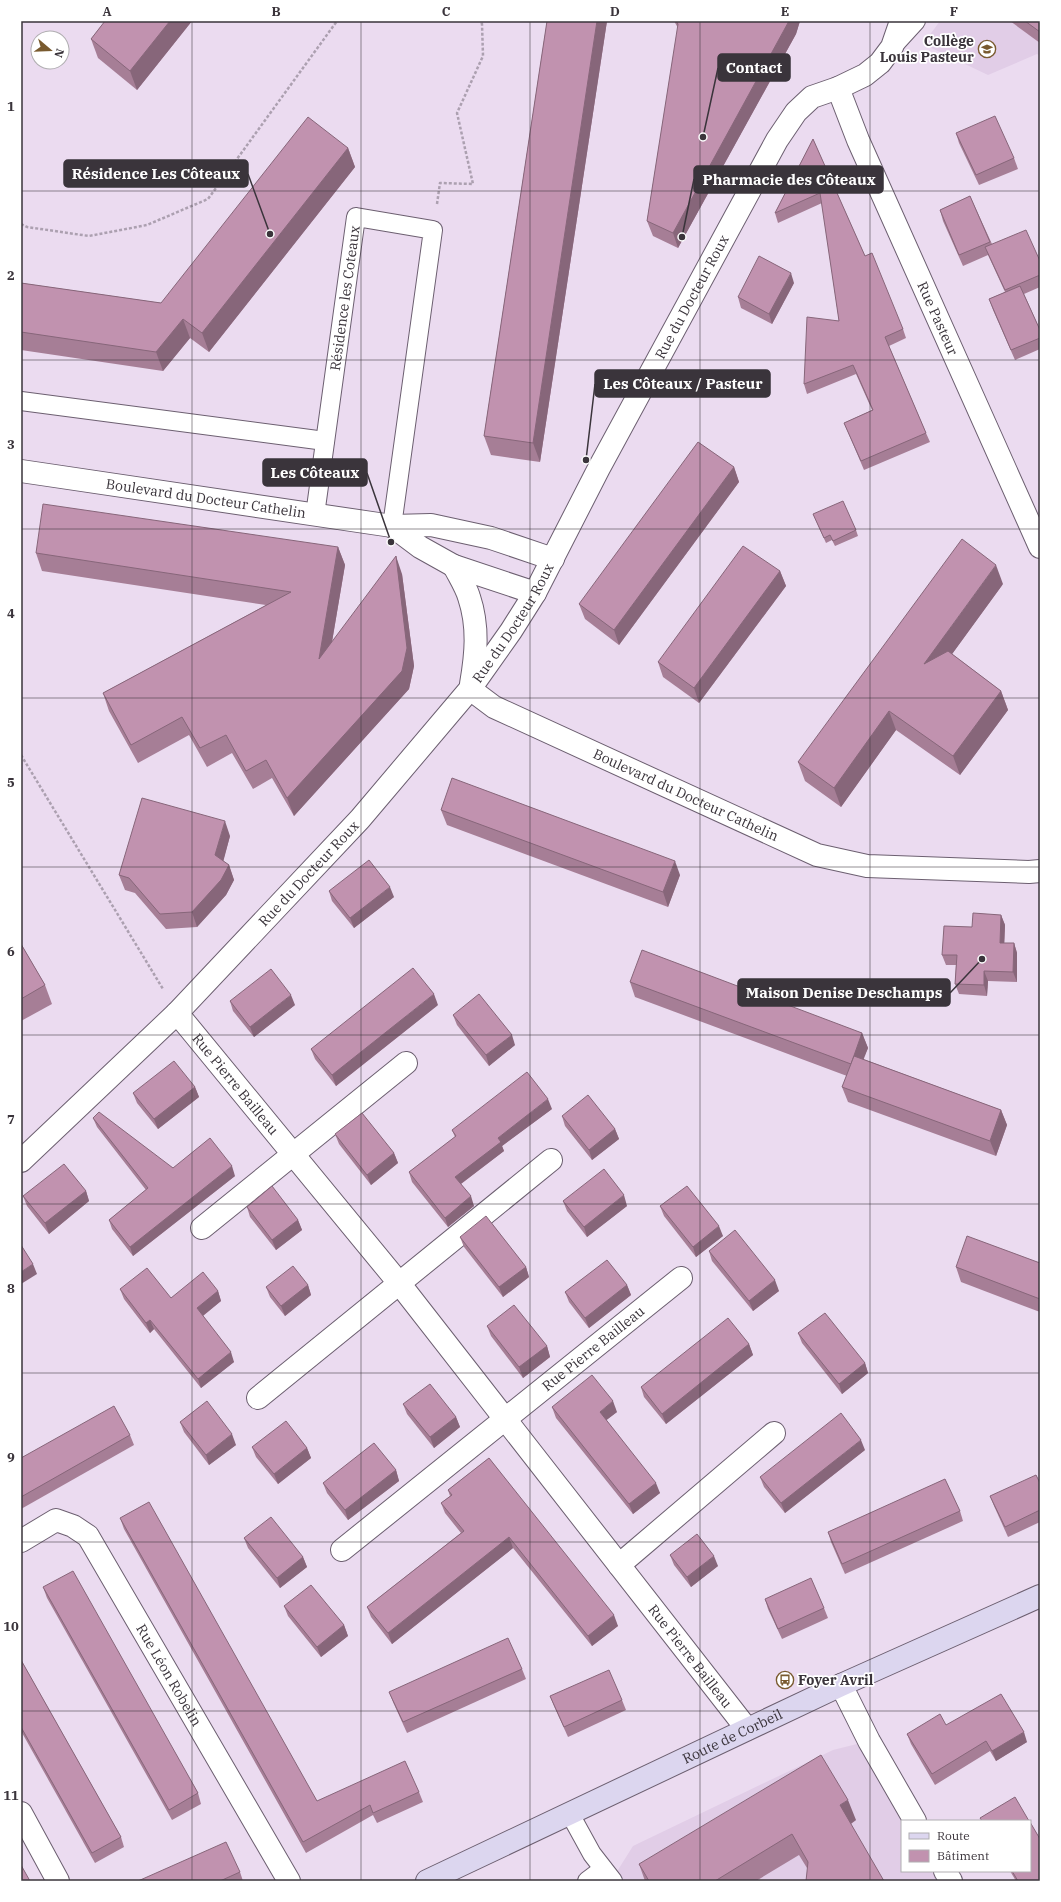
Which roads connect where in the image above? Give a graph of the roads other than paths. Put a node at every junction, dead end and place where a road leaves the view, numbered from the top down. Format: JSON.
{"nodes":[{"id":1,"x":901,"y":21,"type":"edge"},
{"id":2,"x":916,"y":21,"type":"edge"},
{"id":3,"x":892,"y":47,"type":"junction"},
{"id":4,"x":838,"y":88,"type":"junction"},
{"id":5,"x":21,"y":401,"type":"edge"},
{"id":6,"x":325,"y":441,"type":"junction"},
{"id":7,"x":21,"y":471,"type":"edge"},
{"id":8,"x":315,"y":514,"type":"junction"},
{"id":9,"x":392,"y":526,"type":"junction"},
{"id":10,"x":1037,"y":534,"type":"edge"},
{"id":11,"x":553,"y":559,"type":"junction"},
{"id":12,"x":454,"y":566,"type":"junction"},
{"id":13,"x":535,"y":593,"type":"junction"},
{"id":14,"x":470,"y":689,"type":"junction"},
{"id":15,"x":1040,"y":871,"type":"edge"},
{"id":16,"x":177,"y":1013,"type":"junction"},
{"id":17,"x":406,"y":1063,"type":"dead end"},
{"id":18,"x":294,"y":1155,"type":"junction"},
{"id":19,"x":551,"y":1160,"type":"dead end"},
{"id":20,"x":21,"y":1161,"type":"edge"},
{"id":21,"x":202,"y":1228,"type":"dead end"},
{"id":22,"x":681,"y":1278,"type":"dead end"},
{"id":23,"x":400,"y":1283,"type":"junction"},
{"id":24,"x":258,"y":1398,"type":"dead end"},
{"id":25,"x":505,"y":1419,"type":"junction"},
{"id":26,"x":774,"y":1433,"type":"dead end"},
{"id":27,"x":21,"y":1541,"type":"edge"},
{"id":28,"x":342,"y":1550,"type":"dead end"},
{"id":29,"x":619,"y":1565,"type":"junction"},
{"id":30,"x":1040,"y":1596,"type":"edge"},
{"id":31,"x":841,"y":1685,"type":"junction"},
{"id":32,"x":747,"y":1729,"type":"junction"},
{"id":33,"x":21,"y":1812,"type":"edge"},
{"id":34,"x":570,"y":1814,"type":"junction"},
{"id":35,"x":915,"y":1820,"type":"edge"},
{"id":36,"x":946,"y":1872,"type":"edge"},
{"id":37,"x":608,"y":1875,"type":"edge"},
{"id":38,"x":58,"y":1881,"type":"edge"},
{"id":39,"x":289,"y":1881,"type":"edge"},
{"id":40,"x":427,"y":1881,"type":"edge"},
{"id":41,"x":587,"y":1881,"type":"edge"},
{"id":42,"x":951,"y":1881,"type":"edge"}],
"edges":[{"from":1,"to":3,"type":"street","name":"Rue du Docteur Roux"},
{"from":2,"to":3,"type":"lane"},
{"from":3,"to":4,"type":"street","name":"Rue du Docteur Roux"},
{"from":4,"to":10,"type":"street","name":"Rue Pasteur"},
{"from":4,"to":11,"type":"street","name":"Rue du Docteur Roux"},
{"from":5,"to":6,"type":"lane"},
{"from":6,"to":8,"type":"lane","name":"Résidence les Coteaux"},
{"from":6,"to":9,"type":"lane","name":"Résidence les Coteaux"},
{"from":7,"to":8,"type":"street","name":"Boulevard du Docteur Cathelin"},
{"from":8,"to":9,"type":"street","name":"Boulevard du Docteur Cathelin"},
{"from":9,"to":11,"type":"street","name":"Boulevard du Docteur Cathelin"},
{"from":9,"to":12,"type":"street","name":"Boulevard du Docteur Cathelin"},
{"from":11,"to":13,"type":"street","name":"Rue du Docteur Roux"},
{"from":12,"to":13,"type":"street","name":"Boulevard du Docteur Cathelin"},
{"from":12,"to":14,"type":"street"},
{"from":13,"to":14,"type":"street","name":"Rue du Docteur Roux"},
{"from":14,"to":15,"type":"street","name":"Boulevard du Docteur Cathelin"},
{"from":14,"to":16,"type":"street","name":"Rue du Docteur Roux"},
{"from":16,"to":18,"type":"street","name":"Rue Pierre Bailleau"},
{"from":16,"to":20,"type":"street","name":"Rue du Docteur Roux"},
{"from":17,"to":18,"type":"street"},
{"from":18,"to":21,"type":"street"},
{"from":18,"to":23,"type":"street","name":"Rue Pierre Bailleau"},
{"from":19,"to":23,"type":"street"},
{"from":22,"to":25,"type":"street","name":"Rue Pierre Bailleau"},
{"from":23,"to":24,"type":"street"},
{"from":23,"to":25,"type":"street","name":"Rue Pierre Bailleau"},
{"from":25,"to":28,"type":"street","name":"Rue Pierre Bailleau"},
{"from":25,"to":29,"type":"street","name":"Rue Pierre Bailleau"},
{"from":26,"to":29,"type":"street"},
{"from":27,"to":39,"type":"street","name":"Rue Léon Robelin"},
{"from":29,"to":32,"type":"street","name":"Rue Pierre Bailleau"},
{"from":30,"to":31,"type":"main road","name":"Route de Corbeil"},
{"from":31,"to":32,"type":"main road","name":"Route de Corbeil"},
{"from":31,"to":35,"type":"street"},
{"from":32,"to":34,"type":"main road","name":"Route de Corbeil"},
{"from":33,"to":38,"type":"street"},
{"from":34,"to":37,"type":"lane"},
{"from":34,"to":40,"type":"main road","name":"Route de Corbeil"},
{"from":36,"to":42,"type":"street"},
{"from":37,"to":41,"type":"lane"}]}
